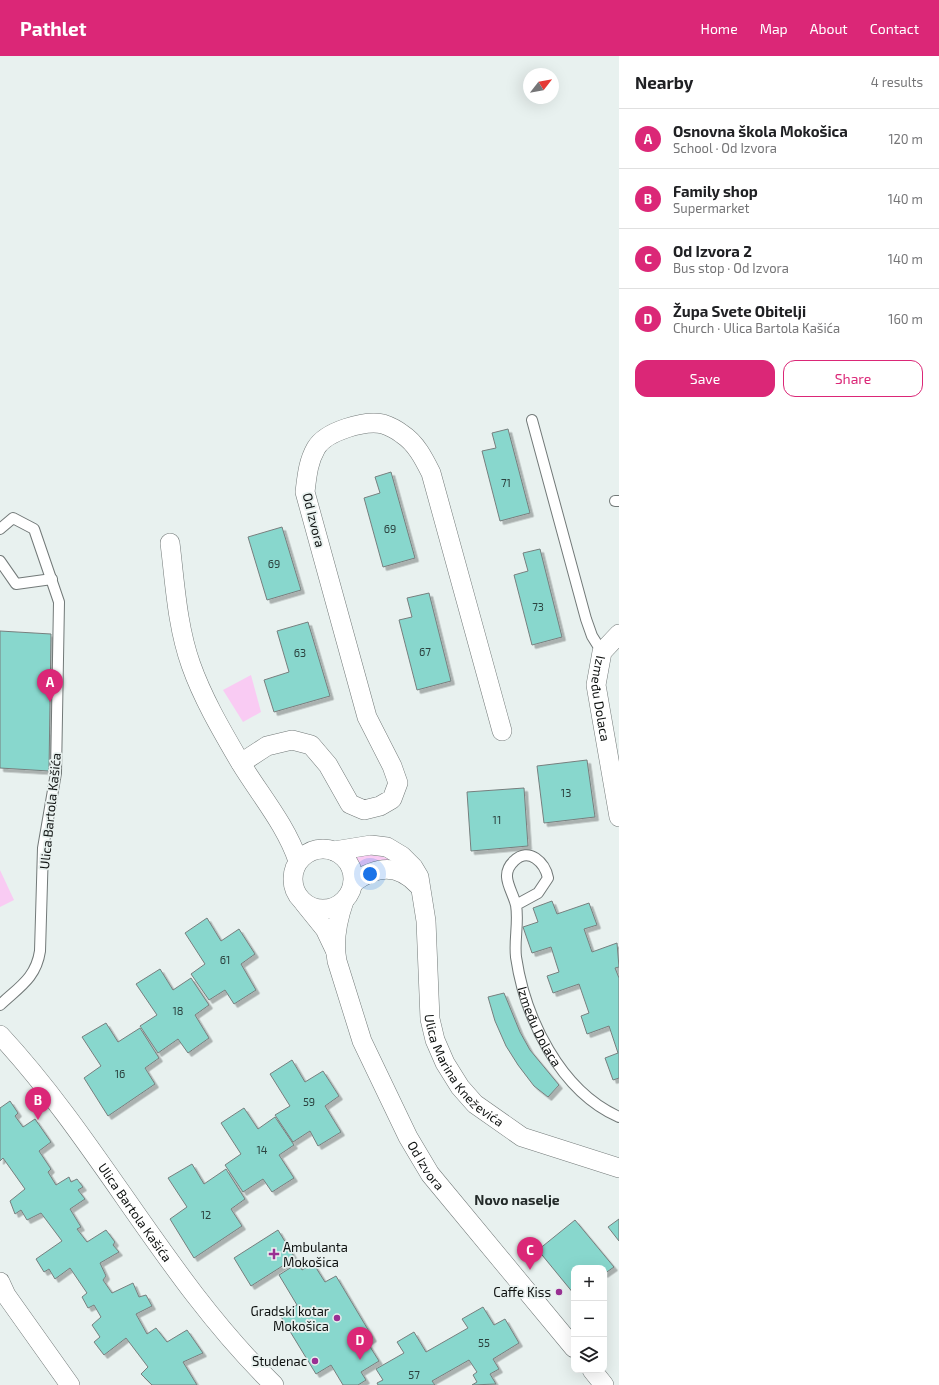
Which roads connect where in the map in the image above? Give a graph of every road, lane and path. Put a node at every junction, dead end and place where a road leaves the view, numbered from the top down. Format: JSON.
{"nodes":[{"id":1,"x":532,"y":420,"type":"dead end"},
{"id":2,"x":0,"y":529,"type":"edge"},
{"id":3,"x":170,"y":542,"type":"dead end"},
{"id":4,"x":0,"y":561,"type":"edge"},
{"id":5,"x":52,"y":579,"type":"junction"},
{"id":6,"x":619,"y":634,"type":"edge"},
{"id":7,"x":602,"y":652,"type":"junction"},
{"id":8,"x":502,"y":731,"type":"dead end"},
{"id":9,"x":241,"y":763,"type":"junction"},
{"id":10,"x":619,"y":817,"type":"edge"},
{"id":11,"x":282,"y":826,"type":"junction"},
{"id":12,"x":329,"y":850,"type":"junction"},
{"id":13,"x":298,"y":861,"type":"junction"},
{"id":14,"x":353,"y":883,"type":"junction"},
{"id":15,"x":422,"y":889,"type":"junction"},
{"id":16,"x":344,"y":901,"type":"junction"},
{"id":17,"x":303,"y":902,"type":"junction"},
{"id":18,"x":516,"y":905,"type":"junction"},
{"id":19,"x":335,"y":950,"type":"junction"},
{"id":20,"x":0,"y":1005,"type":"edge"},
{"id":21,"x":0,"y":1036,"type":"edge"},
{"id":22,"x":619,"y":1117,"type":"edge"},
{"id":23,"x":619,"y":1168,"type":"edge"},
{"id":24,"x":0,"y":1282,"type":"edge"},
{"id":25,"x":571,"y":1344,"type":"edge"},
{"id":26,"x":594,"y":1373,"type":"edge"},
{"id":27,"x":70,"y":1385,"type":"edge"},
{"id":28,"x":274,"y":1385,"type":"edge"},
{"id":29,"x":604,"y":1385,"type":"edge"}],
"edges":[{"from":1,"to":7,"type":"lane"},
{"from":2,"to":5,"type":"lane","name":"Ulica Bartola Kašića"},
{"from":3,"to":9,"type":"street"},
{"from":4,"to":5,"type":"lane"},
{"from":5,"to":20,"type":"lane","name":"Ulica Bartola Kašića"},
{"from":6,"to":7,"type":"street","name":"Između Dolaca"},
{"from":7,"to":10,"type":"street","name":"Između Dolaca"},
{"from":8,"to":9,"type":"street","name":"Od Izvora"},
{"from":9,"to":11,"type":"street"},
{"from":11,"to":12,"type":"street"},
{"from":11,"to":13,"type":"street"},
{"from":12,"to":13,"type":"street"},
{"from":12,"to":14,"type":"street"},
{"from":12,"to":15,"type":"street","name":"Ulica Marina Kneževića"},
{"from":13,"to":17,"type":"street"},
{"from":14,"to":15,"type":"street"},
{"from":14,"to":16,"type":"street"},
{"from":15,"to":23,"type":"street","name":"Ulica Marina Kneževića"},
{"from":16,"to":17,"type":"street"},
{"from":16,"to":19,"type":"street","name":"Od Izvora"},
{"from":17,"to":19,"type":"street","name":"Od Izvora"},
{"from":18,"to":18,"type":"lane","name":"Između Dolaca"},
{"from":18,"to":22,"type":"lane","name":"Između Dolaca"},
{"from":19,"to":25,"type":"street","name":"Od Izvora"},
{"from":21,"to":28,"type":"street","name":"Ulica Bartola Kašića"},
{"from":24,"to":27,"type":"street"},
{"from":26,"to":29,"type":"street"}]}
